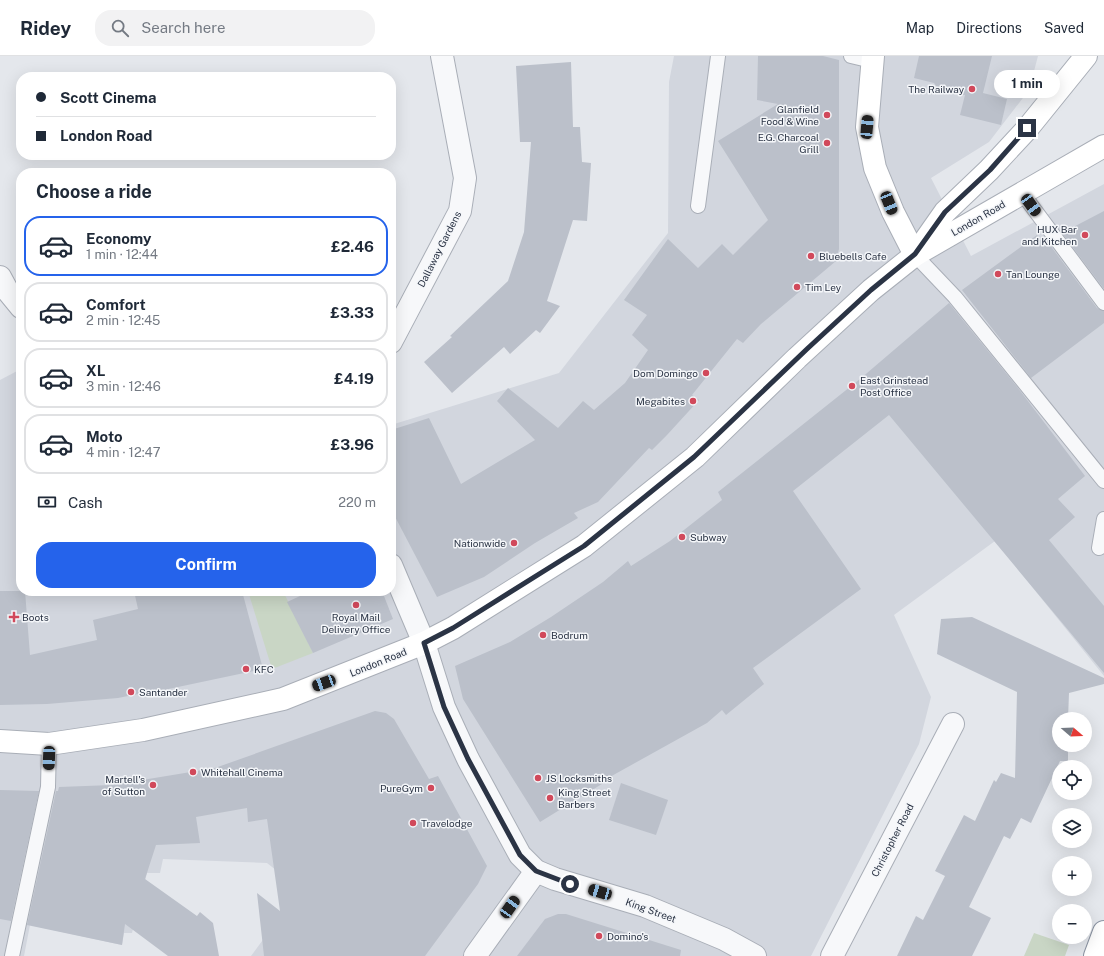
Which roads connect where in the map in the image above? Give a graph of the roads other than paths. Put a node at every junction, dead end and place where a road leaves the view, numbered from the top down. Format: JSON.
{"nodes":[{"id":1,"x":442,"y":56,"type":"edge"},
{"id":2,"x":718,"y":56,"type":"edge"},
{"id":3,"x":851,"y":56,"type":"edge"},
{"id":4,"x":1086,"y":56,"type":"edge"},
{"id":5,"x":873,"y":59,"type":"edge"},
{"id":6,"x":1104,"y":146,"type":"edge"},
{"id":7,"x":1022,"y":193,"type":"junction"},
{"id":8,"x":698,"y":206,"type":"dead end"},
{"id":9,"x":915,"y":254,"type":"junction"},
{"id":10,"x":0,"y":277,"type":"edge"},
{"id":11,"x":16,"y":301,"type":"edge"},
{"id":12,"x":1104,"y":303,"type":"edge"},
{"id":13,"x":396,"y":333,"type":"edge"},
{"id":14,"x":1104,"y":481,"type":"edge"},
{"id":15,"x":1104,"y":519,"type":"edge"},
{"id":16,"x":1099,"y":548,"type":"dead end"},
{"id":17,"x":396,"y":577,"type":"edge"},
{"id":18,"x":424,"y":643,"type":"junction"},
{"id":19,"x":953,"y":724,"type":"dead end"},
{"id":20,"x":0,"y":741,"type":"edge"},
{"id":21,"x":49,"y":744,"type":"junction"},
{"id":22,"x":536,"y":871,"type":"junction"},
{"id":23,"x":1104,"y":932,"type":"edge"},
{"id":24,"x":12,"y":956,"type":"edge"},
{"id":25,"x":475,"y":956,"type":"edge"},
{"id":26,"x":755,"y":956,"type":"edge"},
{"id":27,"x":832,"y":956,"type":"edge"},
{"id":28,"x":1095,"y":956,"type":"edge"}],
"edges":[{"from":1,"to":13,"type":"street","name":"Dallaway Gardens"},
{"from":2,"to":8,"type":"lane"},
{"from":3,"to":5,"type":"lane"},
{"from":4,"to":9,"type":"main road","name":"London Road"},
{"from":5,"to":9,"type":"main road"},
{"from":6,"to":7,"type":"main road","name":"London Road"},
{"from":7,"to":9,"type":"main road","name":"London Road"},
{"from":7,"to":12,"type":"lane"},
{"from":9,"to":14,"type":"lane"},
{"from":9,"to":18,"type":"main road","name":"London Road"},
{"from":10,"to":11,"type":"street"},
{"from":15,"to":16,"type":"lane"},
{"from":17,"to":18,"type":"street","name":"King Street"},
{"from":18,"to":21,"type":"main road","name":"London Road"},
{"from":18,"to":22,"type":"street","name":"King Street"},
{"from":19,"to":27,"type":"street","name":"Christopher Road"},
{"from":20,"to":21,"type":"main road","name":"London Road"},
{"from":21,"to":24,"type":"lane"},
{"from":22,"to":25,"type":"street"},
{"from":22,"to":26,"type":"street","name":"King Street"},
{"from":23,"to":28,"type":"main road"}]}
